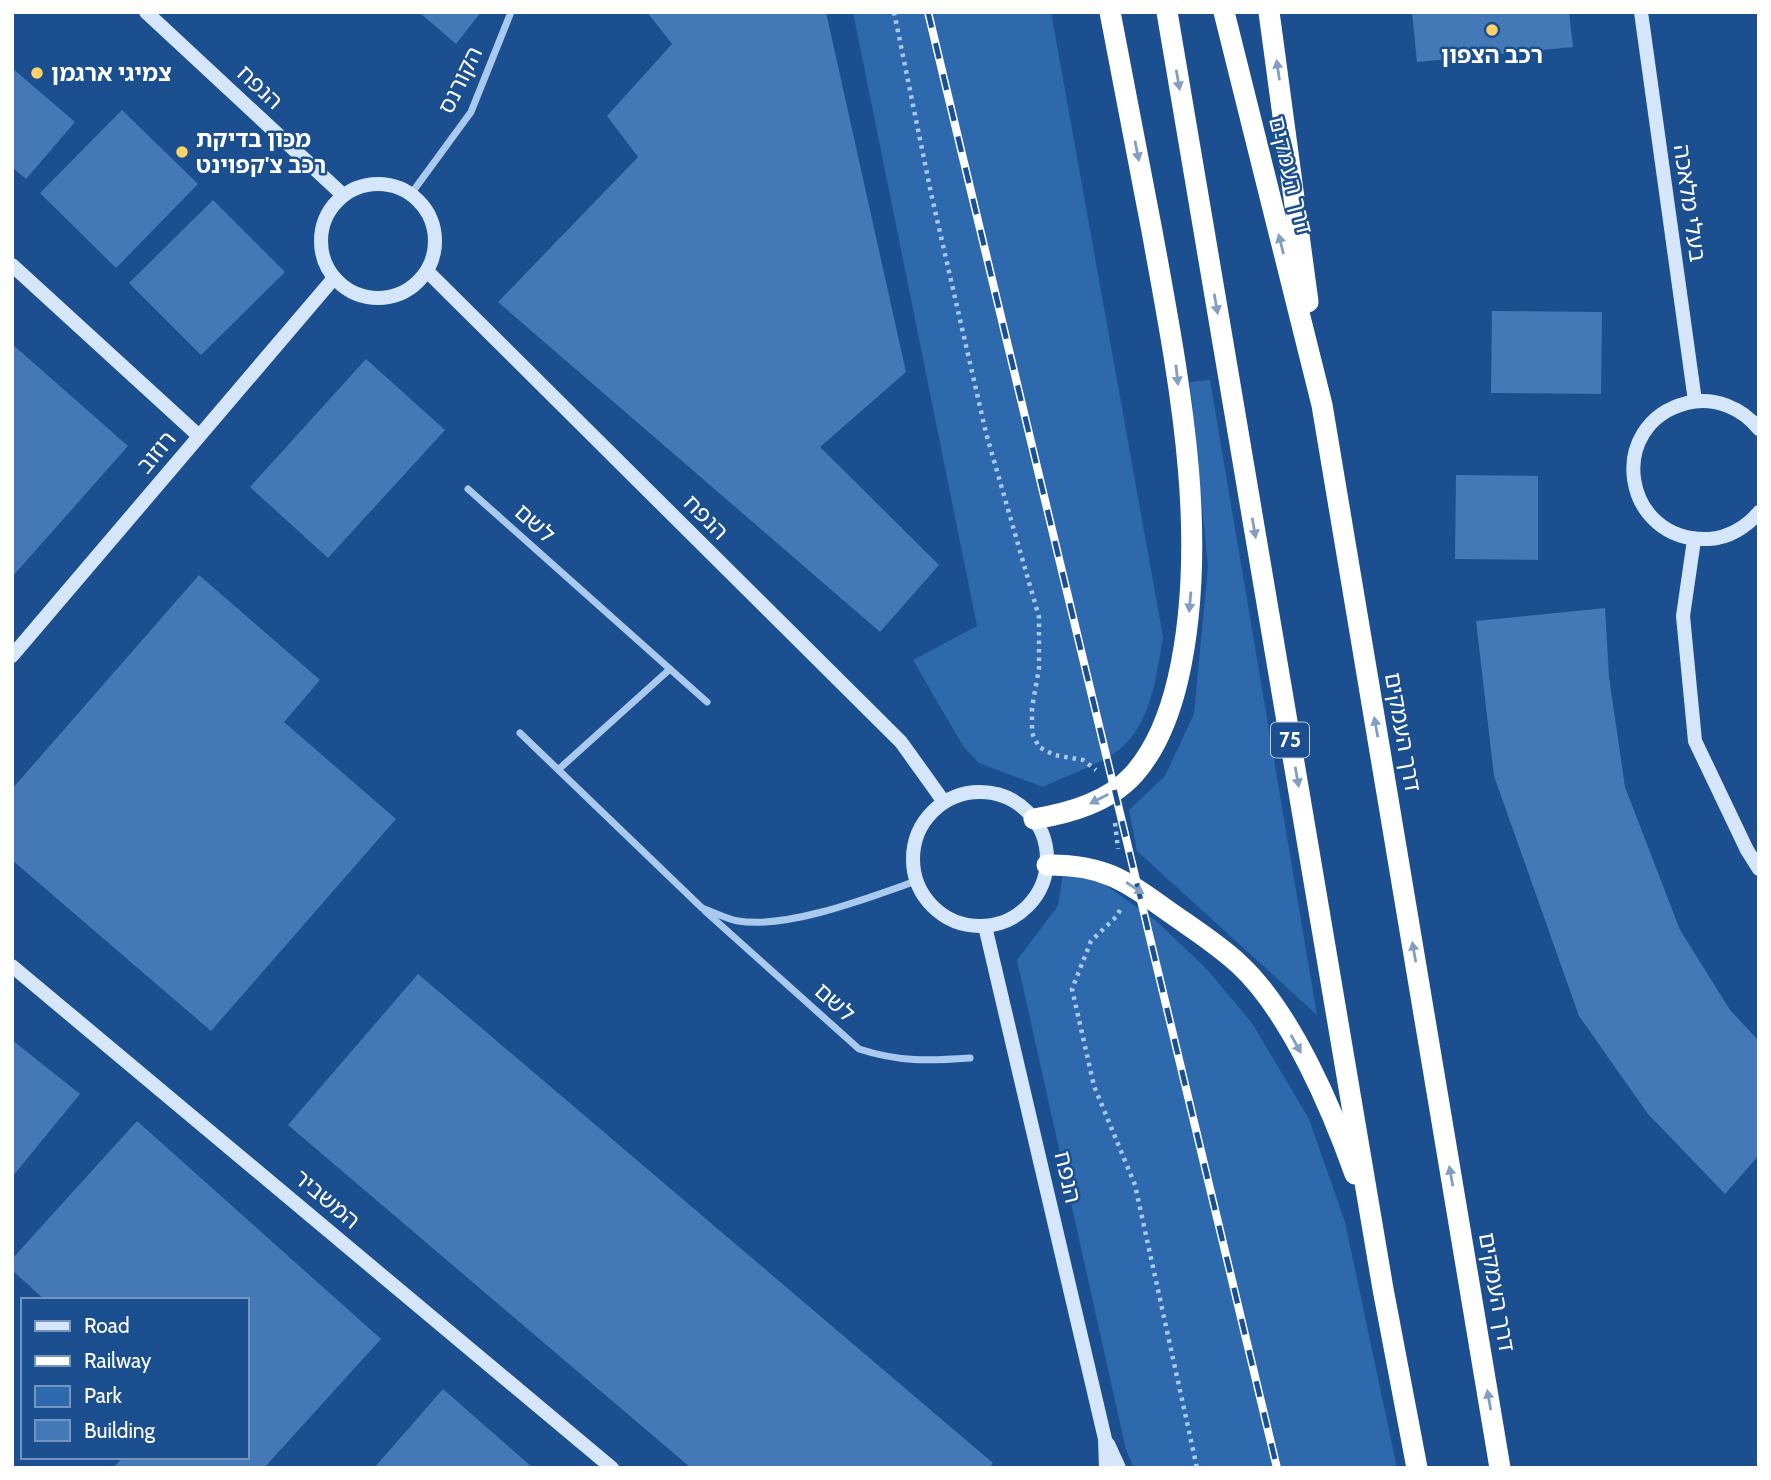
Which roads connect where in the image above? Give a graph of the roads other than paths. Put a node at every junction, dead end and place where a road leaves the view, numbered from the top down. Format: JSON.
{"nodes":[{"id":1,"x":146,"y":12,"type":"edge"},
{"id":2,"x":511,"y":12,"type":"edge"},
{"id":3,"x":1110,"y":12,"type":"edge"},
{"id":4,"x":1167,"y":12,"type":"edge"},
{"id":5,"x":1224,"y":12,"type":"edge"},
{"id":6,"x":1269,"y":12,"type":"edge"},
{"id":7,"x":1640,"y":12,"type":"edge"},
{"id":8,"x":411,"y":194,"type":"junction"},
{"id":9,"x":343,"y":195,"type":"junction"},
{"id":10,"x":12,"y":265,"type":"edge"},
{"id":11,"x":427,"y":271,"type":"junction"},
{"id":12,"x":334,"y":278,"type":"junction"},
{"id":13,"x":1695,"y":401,"type":"junction"},
{"id":14,"x":1322,"y":405,"type":"junction"},
{"id":15,"x":1759,"y":429,"type":"edge"},
{"id":16,"x":200,"y":436,"type":"junction"},
{"id":17,"x":468,"y":489,"type":"dead end"},
{"id":18,"x":1759,"y":512,"type":"edge"},
{"id":19,"x":1694,"y":540,"type":"junction"},
{"id":20,"x":12,"y":656,"type":"edge"},
{"id":21,"x":670,"y":669,"type":"junction"},
{"id":22,"x":707,"y":702,"type":"dead end"},
{"id":23,"x":520,"y":733,"type":"dead end"},
{"id":24,"x":558,"y":769,"type":"junction"},
{"id":25,"x":944,"y":802,"type":"junction"},
{"id":26,"x":1034,"y":819,"type":"junction"},
{"id":27,"x":1047,"y":865,"type":"junction"},
{"id":28,"x":1759,"y":869,"type":"edge"},
{"id":29,"x":916,"y":881,"type":"junction"},
{"id":30,"x":702,"y":908,"type":"junction"},
{"id":31,"x":985,"y":926,"type":"junction"},
{"id":32,"x":12,"y":966,"type":"edge"},
{"id":33,"x":970,"y":1058,"type":"dead end"},
{"id":34,"x":1383,"y":1289,"type":"junction"},
{"id":35,"x":1105,"y":1439,"type":"junction"},
{"id":36,"x":612,"y":1468,"type":"edge"},
{"id":37,"x":1106,"y":1468,"type":"edge"},
{"id":38,"x":1119,"y":1468,"type":"edge"},
{"id":39,"x":1417,"y":1468,"type":"edge"},
{"id":40,"x":1500,"y":1468,"type":"edge"}],
"edges":[{"from":1,"to":9,"type":"street","name":"הנפח"},
{"from":2,"to":8,"type":"street","name":"הקורנס"},
{"from":3,"to":26,"type":"highway","one_way":true},
{"from":4,"to":34,"type":"highway","number":"75","one_way":true},
{"from":14,"to":5,"type":"highway","name":"דרך העמקים","one_way":true},
{"from":14,"to":6,"type":"highway","one_way":true},
{"from":7,"to":13,"type":"street","name":"בעלי מלאכה"},
{"from":8,"to":9,"type":"street"},
{"from":8,"to":11,"type":"street"},
{"from":9,"to":12,"type":"street"},
{"from":10,"to":16,"type":"street"},
{"from":11,"to":12,"type":"street"},
{"from":11,"to":25,"type":"street","name":"הנפח"},
{"from":12,"to":16,"type":"street","name":"רוזוב"},
{"from":13,"to":15,"type":"street"},
{"from":13,"to":19,"type":"street"},
{"from":40,"to":14,"type":"highway","name":"דרך העמקים","one_way":true},
{"from":16,"to":20,"type":"street","name":"רוזוב"},
{"from":17,"to":21,"type":"street","name":"לשם"},
{"from":18,"to":19,"type":"street"},
{"from":19,"to":28,"type":"street"},
{"from":21,"to":22,"type":"street","name":"לשם"},
{"from":21,"to":24,"type":"street"},
{"from":23,"to":24,"type":"street","name":"לשם"},
{"from":24,"to":30,"type":"street","name":"לשם"},
{"from":25,"to":26,"type":"street"},
{"from":25,"to":29,"type":"street"},
{"from":26,"to":27,"type":"street"},
{"from":27,"to":31,"type":"street"},
{"from":27,"to":34,"type":"highway","one_way":true},
{"from":29,"to":30,"type":"street","name":"לשם"},
{"from":29,"to":31,"type":"street"},
{"from":30,"to":33,"type":"street","name":"לשם"},
{"from":31,"to":35,"type":"street","name":"הנפח"},
{"from":32,"to":36,"type":"street","name":"המשביר"},
{"from":34,"to":39,"type":"highway","number":"75"},
{"from":35,"to":37,"type":"street","name":"הנפח"},
{"from":35,"to":38,"type":"street","name":"הנפח"}]}
